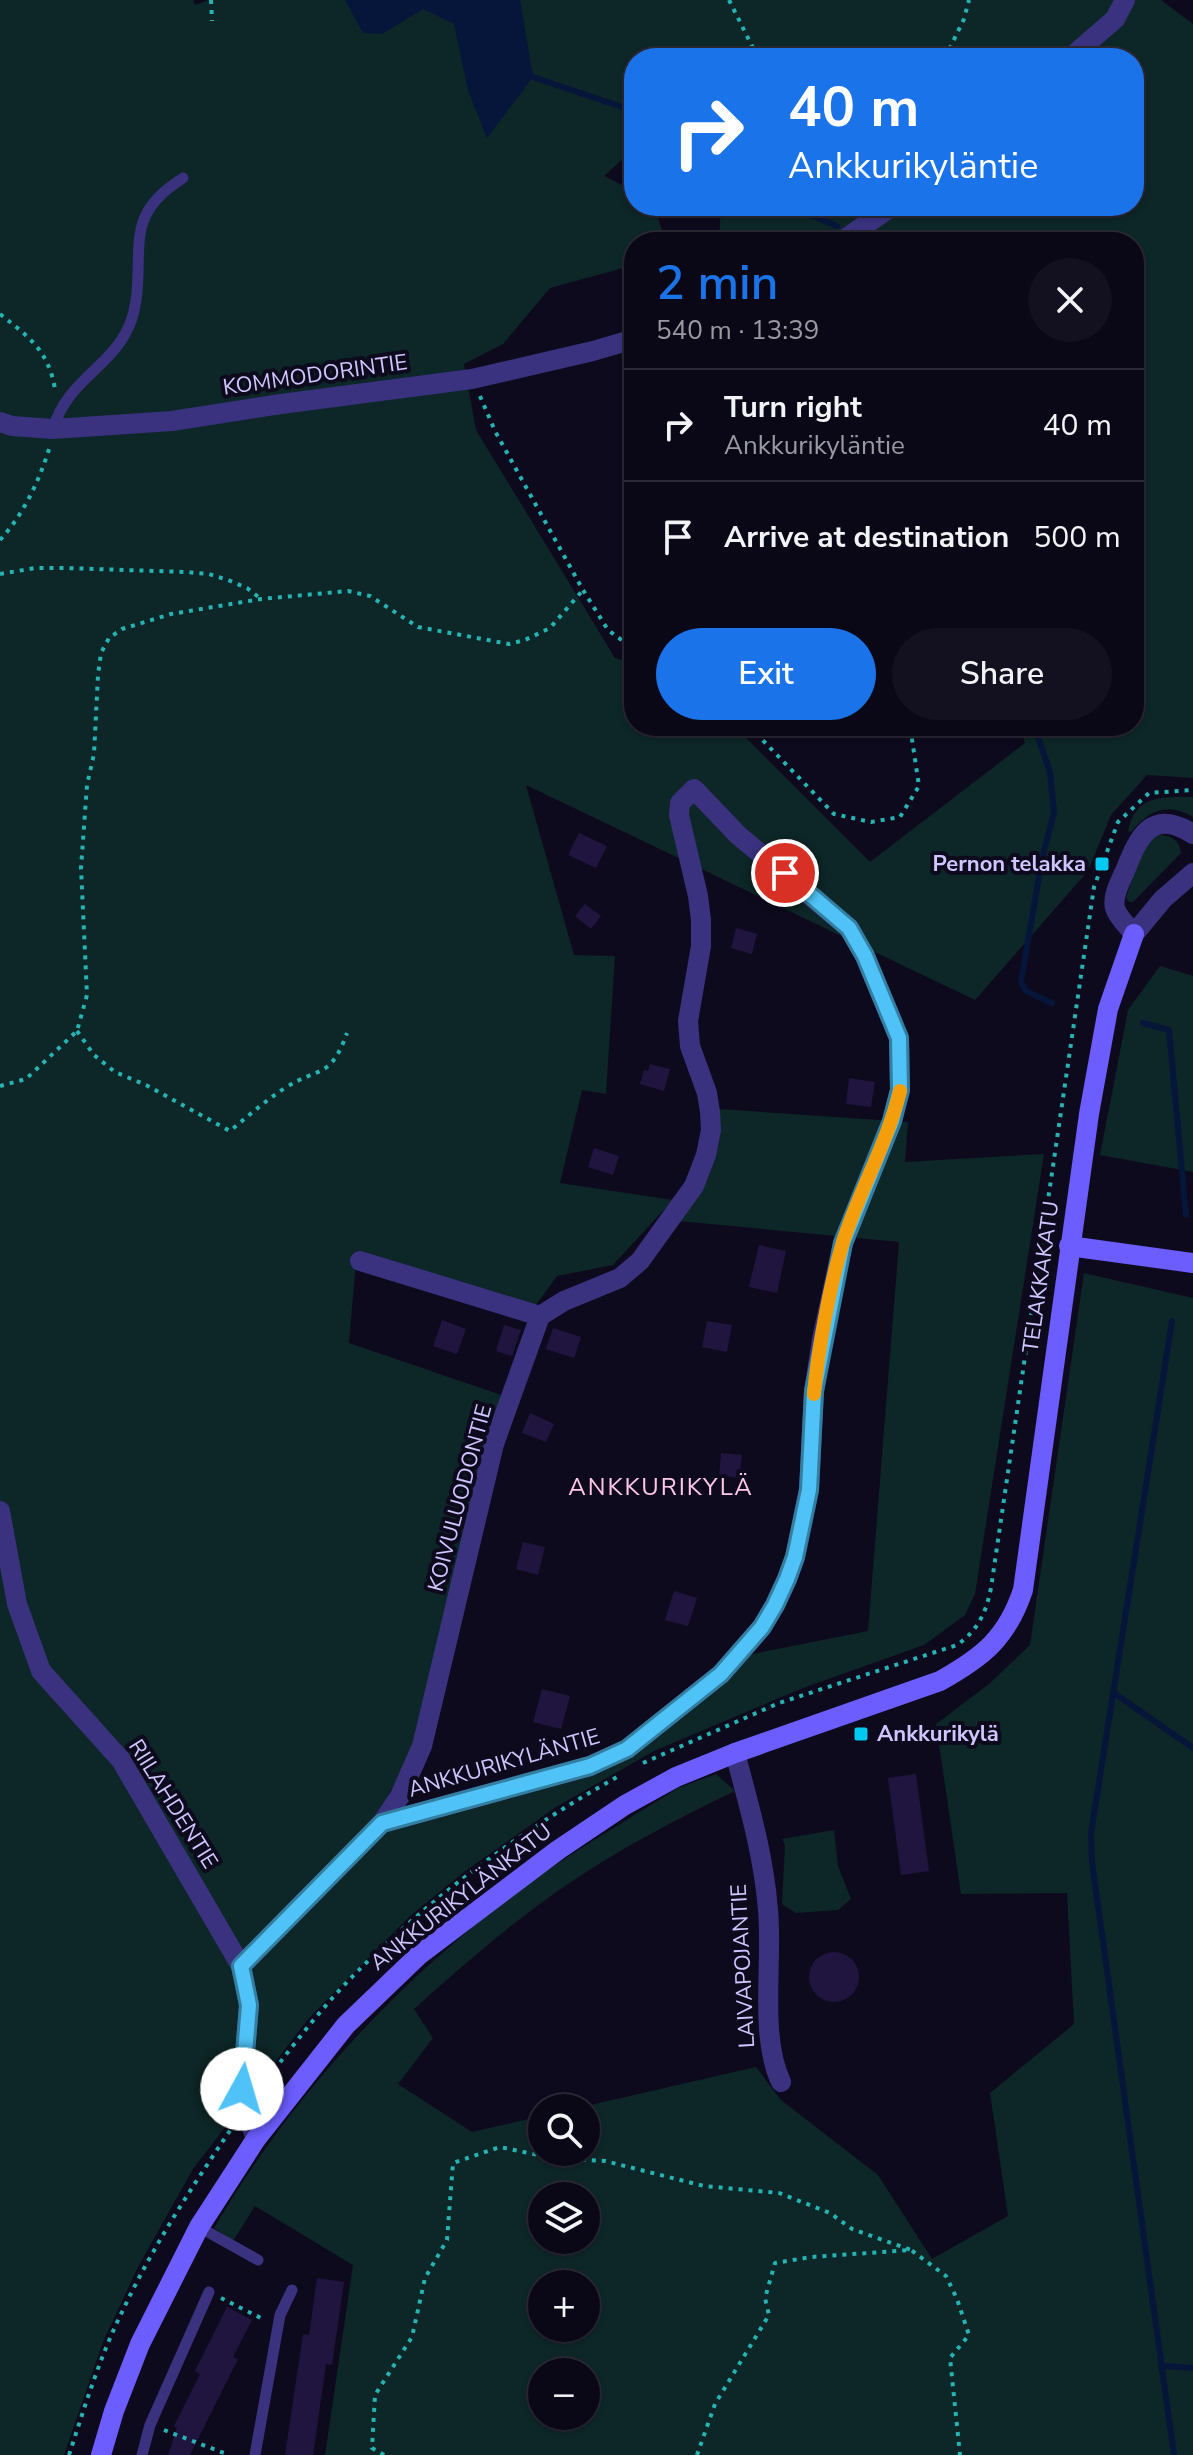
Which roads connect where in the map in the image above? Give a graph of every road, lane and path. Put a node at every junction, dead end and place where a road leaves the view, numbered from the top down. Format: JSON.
{"nodes":[{"id":1,"x":211,"y":0,"type":"edge"},
{"id":2,"x":729,"y":0,"type":"edge"},
{"id":3,"x":969,"y":0,"type":"edge"},
{"id":4,"x":1125,"y":0,"type":"edge"},
{"id":5,"x":212,"y":21,"type":"dead end"},
{"id":6,"x":753,"y":48,"type":"edge"},
{"id":7,"x":950,"y":48,"type":"edge"},
{"id":8,"x":1082,"y":48,"type":"edge"},
{"id":9,"x":183,"y":178,"type":"dead end"},
{"id":10,"x":878,"y":216,"type":"edge"},
{"id":11,"x":855,"y":232,"type":"edge"},
{"id":12,"x":0,"y":314,"type":"edge"},
{"id":13,"x":624,"y":342,"type":"edge"},
{"id":14,"x":472,"y":379,"type":"junction"},
{"id":15,"x":56,"y":395,"type":"dead end"},
{"id":16,"x":0,"y":422,"type":"edge"},
{"id":17,"x":53,"y":429,"type":"junction"},
{"id":18,"x":0,"y":540,"type":"edge"},
{"id":19,"x":0,"y":574,"type":"edge"},
{"id":20,"x":583,"y":590,"type":"junction"},
{"id":21,"x":261,"y":599,"type":"junction"},
{"id":22,"x":624,"y":642,"type":"edge"},
{"id":23,"x":759,"y":736,"type":"edge"},
{"id":24,"x":912,"y":736,"type":"edge"},
{"id":25,"x":1193,"y":790,"type":"edge"},
{"id":26,"x":1193,"y":834,"type":"edge"},
{"id":27,"x":1193,"y":873,"type":"edge"},
{"id":28,"x":1134,"y":934,"type":"junction"},
{"id":29,"x":77,"y":1031,"type":"junction"},
{"id":30,"x":347,"y":1033,"type":"dead end"},
{"id":31,"x":0,"y":1086,"type":"edge"},
{"id":32,"x":1069,"y":1246,"type":"junction"},
{"id":33,"x":360,"y":1261,"type":"dead end"},
{"id":34,"x":1193,"y":1263,"type":"edge"},
{"id":35,"x":540,"y":1316,"type":"junction"},
{"id":36,"x":0,"y":1511,"type":"edge"},
{"id":37,"x":940,"y":1681,"type":"joint"},
{"id":38,"x":735,"y":1753,"type":"junction"},
{"id":39,"x":635,"y":1768,"type":"dead end"},
{"id":40,"x":621,"y":1775,"type":"dead end"},
{"id":41,"x":382,"y":1823,"type":"junction"},
{"id":42,"x":241,"y":1966,"type":"junction"},
{"id":43,"x":781,"y":2082,"type":"dead end"},
{"id":44,"x":245,"y":2108,"type":"junction"},
{"id":45,"x":256,"y":2139,"type":"junction"},
{"id":46,"x":199,"y":2227,"type":"junction"},
{"id":47,"x":911,"y":2250,"type":"junction"},
{"id":48,"x":258,"y":2260,"type":"dead end"},
{"id":49,"x":292,"y":2290,"type":"dead end"},
{"id":50,"x":209,"y":2292,"type":"dead end"},
{"id":51,"x":150,"y":2425,"type":"junction"},
{"id":52,"x":69,"y":2455,"type":"edge"},
{"id":53,"x":101,"y":2455,"type":"edge"},
{"id":54,"x":142,"y":2455,"type":"edge"},
{"id":55,"x":229,"y":2455,"type":"edge"},
{"id":56,"x":255,"y":2455,"type":"edge"},
{"id":57,"x":384,"y":2455,"type":"edge"},
{"id":58,"x":697,"y":2455,"type":"edge"},
{"id":59,"x":960,"y":2455,"type":"edge"}],
"edges":[{"from":1,"to":5,"type":"path"},
{"from":2,"to":6,"type":"path"},
{"from":3,"to":7,"type":"path"},
{"from":4,"to":8,"type":"street"},
{"from":9,"to":17,"type":"lane"},
{"from":10,"to":11,"type":"street"},
{"from":12,"to":15,"type":"path"},
{"from":13,"to":14,"type":"street","name":"KOMMODORINTIE"},
{"from":14,"to":17,"type":"street","name":"KOMMODORINTIE"},
{"from":14,"to":20,"type":"path"},
{"from":16,"to":17,"type":"street","name":"KOMMODORINTIE"},
{"from":17,"to":18,"type":"path"},
{"from":19,"to":21,"type":"path"},
{"from":20,"to":21,"type":"path"},
{"from":20,"to":22,"type":"path"},
{"from":21,"to":29,"type":"path"},
{"from":23,"to":24,"type":"path"},
{"from":25,"to":39,"type":"path"},
{"from":26,"to":28,"type":"street"},
{"from":27,"to":28,"type":"street","name":"TELAKKAKATU"},
{"from":28,"to":32,"type":"street","name":"TELAKKAKATU"},
{"from":29,"to":30,"type":"path"},
{"from":29,"to":31,"type":"path"},
{"from":32,"to":34,"type":"street"},
{"from":32,"to":37,"type":"street","name":"TELAKKAKATU"},
{"from":33,"to":35,"type":"street"},
{"from":35,"to":41,"type":"street","name":"KOIVULUODONTIE"},
{"from":35,"to":41,"type":"street","name":"ANKKURIKYLÄNTIE"},
{"from":36,"to":42,"type":"street","name":"RIILAHDENTIE"},
{"from":37,"to":38,"type":"street","name":"ANKKURIKYLÄNKATU"},
{"from":38,"to":43,"type":"street","name":"LAIVAPOJANTIE"},
{"from":38,"to":45,"type":"street","name":"ANKKURIKYLÄNKATU"},
{"from":40,"to":44,"type":"path"},
{"from":41,"to":42,"type":"street"},
{"from":42,"to":44,"type":"street","name":"RIILAHDENTIE"},
{"from":44,"to":45,"type":"street","name":"RIILAHDENTIE"},
{"from":44,"to":52,"type":"path"},
{"from":45,"to":46,"type":"street","name":"ANKKURIKYLÄNKATU"},
{"from":46,"to":48,"type":"lane"},
{"from":46,"to":53,"type":"street","name":"ANKKURIKYLÄNKATU"},
{"from":47,"to":57,"type":"path"},
{"from":47,"to":58,"type":"path"},
{"from":47,"to":59,"type":"path"},
{"from":49,"to":56,"type":"lane"},
{"from":50,"to":51,"type":"lane"},
{"from":51,"to":54,"type":"lane"},
{"from":51,"to":55,"type":"path"}]}
